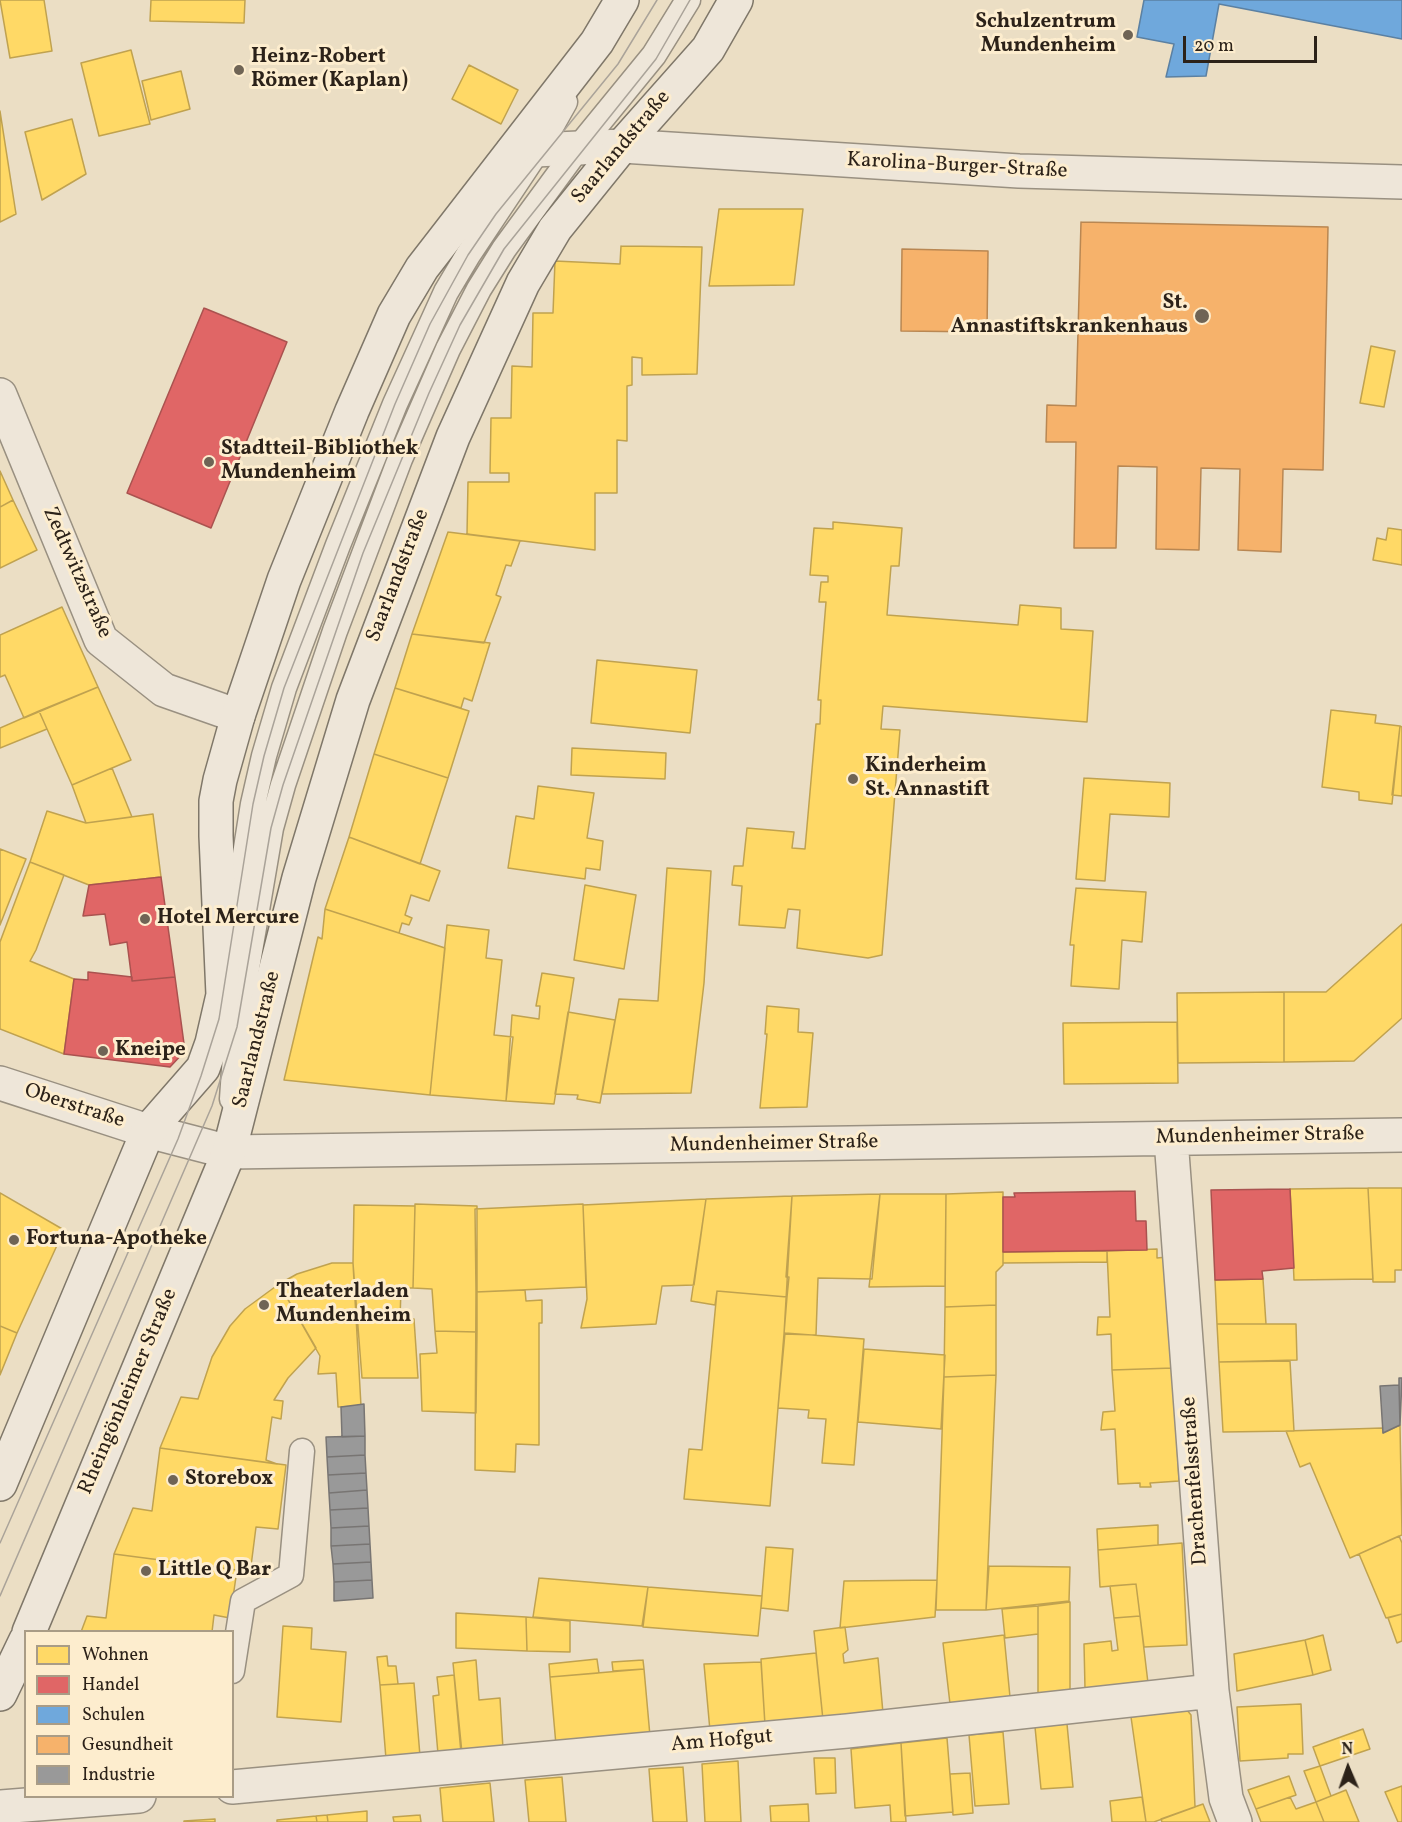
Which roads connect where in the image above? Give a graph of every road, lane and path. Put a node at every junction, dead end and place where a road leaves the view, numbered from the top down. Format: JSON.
{"nodes":[{"id":1,"x":622,"y":0,"type":"edge"},
{"id":2,"x":688,"y":0,"type":"edge"},
{"id":3,"x":736,"y":0,"type":"edge"},
{"id":4,"x":622,"y":146,"type":"junction"},
{"id":5,"x":578,"y":148,"type":"junction"},
{"id":6,"x":526,"y":150,"type":"junction"},
{"id":7,"x":1402,"y":182,"type":"edge"},
{"id":8,"x":0,"y":395,"type":"edge"},
{"id":9,"x":238,"y":716,"type":"junction"},
{"id":10,"x":223,"y":995,"type":"junction"},
{"id":11,"x":0,"y":1083,"type":"edge"},
{"id":12,"x":148,"y":1131,"type":"junction"},
{"id":13,"x":1402,"y":1135,"type":"edge"},
{"id":14,"x":1171,"y":1139,"type":"junction"},
{"id":15,"x":229,"y":1152,"type":"junction"},
{"id":16,"x":302,"y":1451,"type":"dead end"},
{"id":17,"x":0,"y":1484,"type":"edge"},
{"id":18,"x":30,"y":1630,"type":"edge"},
{"id":19,"x":24,"y":1644,"type":"edge"},
{"id":20,"x":234,"y":1658,"type":"edge"},
{"id":21,"x":1212,"y":1691,"type":"junction"},
{"id":22,"x":0,"y":1694,"type":"edge"},
{"id":23,"x":234,"y":1787,"type":"edge"},
{"id":24,"x":124,"y":1798,"type":"edge"},
{"id":25,"x":0,"y":1806,"type":"edge"},
{"id":26,"x":1235,"y":1822,"type":"edge"}],
"edges":[{"from":1,"to":6,"type":"street","name":"Saarlandstraße"},
{"from":2,"to":5,"type":"lane"},
{"from":3,"to":4,"type":"street","name":"Saarlandstraße"},
{"from":4,"to":5,"type":"street","name":"Karolina-Burger-Straße"},
{"from":4,"to":7,"type":"street","name":"Karolina-Burger-Straße"},
{"from":4,"to":15,"type":"street","name":"Saarlandstraße"},
{"from":5,"to":6,"type":"street","name":"Karolina-Burger-Straße"},
{"from":5,"to":15,"type":"lane"},
{"from":6,"to":9,"type":"street","name":"Saarlandstraße"},
{"from":6,"to":10,"type":"lane"},
{"from":8,"to":9,"type":"street","name":"Zedtwitzstraße"},
{"from":9,"to":10,"type":"street","name":"Saarlandstraße"},
{"from":10,"to":12,"type":"street","name":"Saarlandstraße"},
{"from":11,"to":12,"type":"street","name":"Oberstraße"},
{"from":12,"to":15,"type":"street","name":"Mundenheimer Straße"},
{"from":12,"to":17,"type":"street"},
{"from":13,"to":14,"type":"street","name":"Mundenheimer Straße"},
{"from":14,"to":15,"type":"street","name":"Mundenheimer Straße"},
{"from":14,"to":21,"type":"street","name":"Drachenfelsstraße"},
{"from":15,"to":18,"type":"street","name":"Rheingönheimer Straße"},
{"from":16,"to":20,"type":"lane"},
{"from":19,"to":22,"type":"street"},
{"from":21,"to":23,"type":"street","name":"Am Hofgut"},
{"from":21,"to":26,"type":"street","name":"Drachenfelsstraße"},
{"from":24,"to":25,"type":"street"}]}
